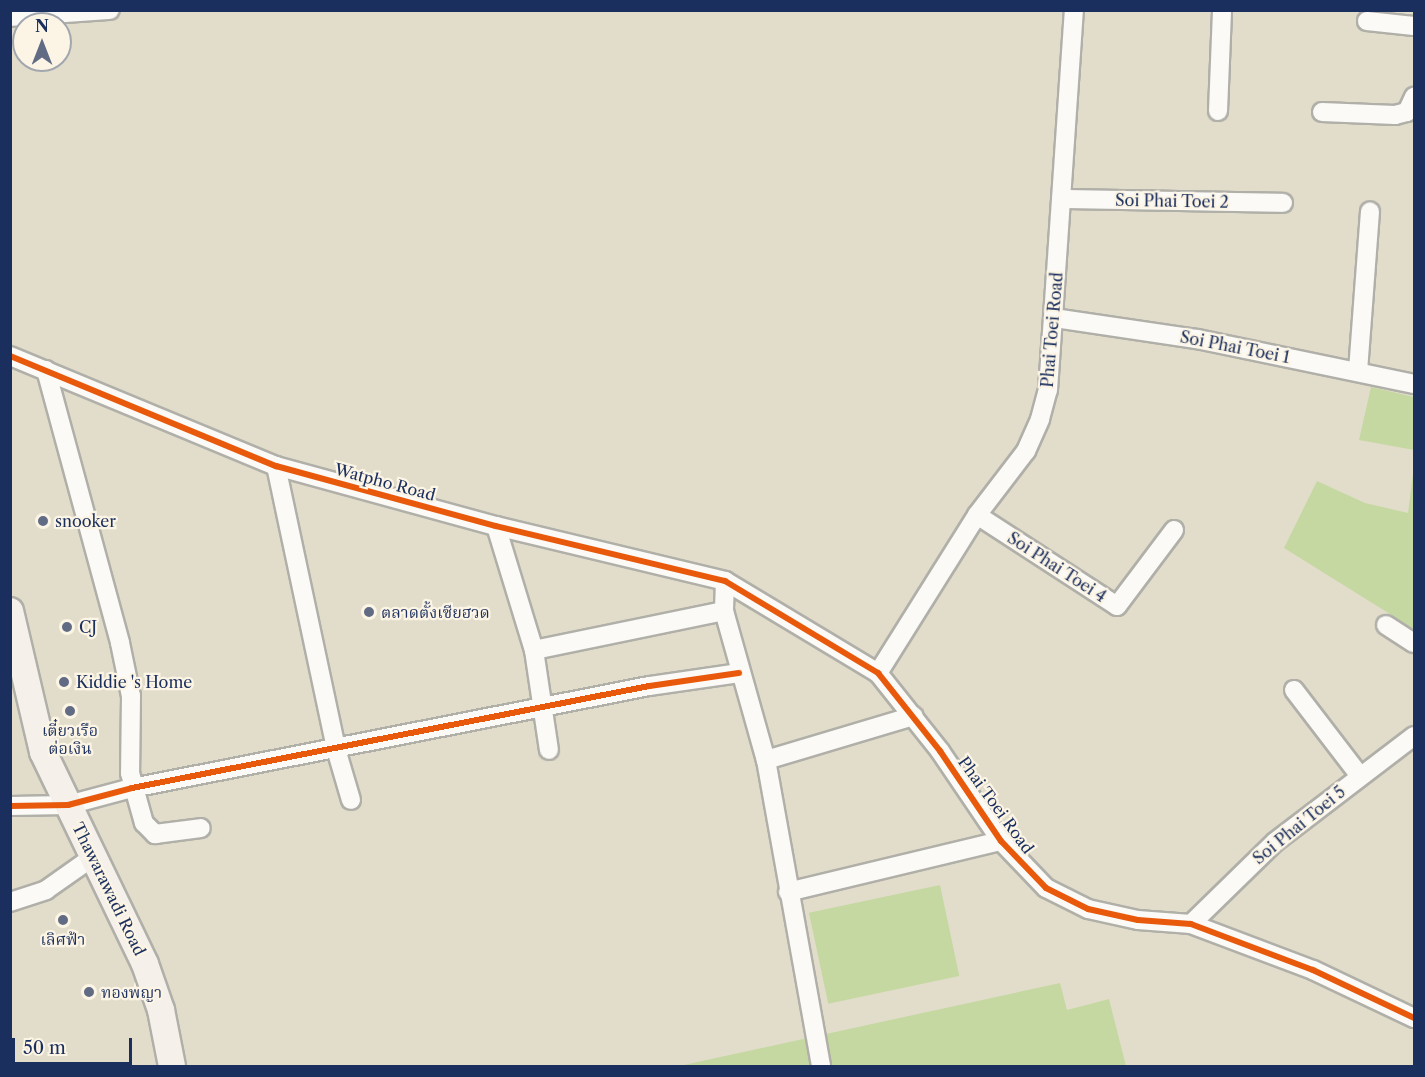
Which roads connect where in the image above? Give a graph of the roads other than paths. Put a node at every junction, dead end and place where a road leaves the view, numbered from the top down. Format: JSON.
{"nodes":[{"id":1,"x":110,"y":10,"type":"edge"},
{"id":2,"x":1074,"y":10,"type":"edge"},
{"id":3,"x":1222,"y":10,"type":"edge"},
{"id":4,"x":10,"y":17,"type":"edge"},
{"id":5,"x":1367,"y":21,"type":"dead end"},
{"id":6,"x":1414,"y":26,"type":"edge"},
{"id":7,"x":1414,"y":97,"type":"edge"},
{"id":8,"x":1218,"y":111,"type":"dead end"},
{"id":9,"x":1322,"y":112,"type":"dead end"},
{"id":10,"x":1061,"y":199,"type":"junction"},
{"id":11,"x":1283,"y":203,"type":"dead end"},
{"id":12,"x":1370,"y":211,"type":"dead end"},
{"id":13,"x":1054,"y":318,"type":"junction"},
{"id":14,"x":10,"y":356,"type":"edge"},
{"id":15,"x":46,"y":370,"type":"junction"},
{"id":16,"x":1358,"y":371,"type":"junction"},
{"id":17,"x":1414,"y":384,"type":"edge"},
{"id":18,"x":276,"y":466,"type":"junction"},
{"id":19,"x":977,"y":515,"type":"junction"},
{"id":20,"x":496,"y":526,"type":"junction"},
{"id":21,"x":1174,"y":530,"type":"dead end"},
{"id":22,"x":725,"y":581,"type":"junction"},
{"id":23,"x":764,"y":602,"type":"joint"},
{"id":24,"x":10,"y":611,"type":"edge"},
{"id":25,"x":724,"y":611,"type":"junction"},
{"id":26,"x":1386,"y":625,"type":"dead end"},
{"id":27,"x":1414,"y":643,"type":"edge"},
{"id":28,"x":534,"y":650,"type":"junction"},
{"id":29,"x":739,"y":673,"type":"junction"},
{"id":30,"x":878,"y":673,"type":"junction"},
{"id":31,"x":1294,"y":690,"type":"dead end"},
{"id":32,"x":544,"y":707,"type":"junction"},
{"id":33,"x":914,"y":716,"type":"junction"},
{"id":34,"x":1414,"y":736,"type":"edge"},
{"id":35,"x":336,"y":749,"type":"junction"},
{"id":36,"x":549,"y":750,"type":"dead end"},
{"id":37,"x":766,"y":760,"type":"junction"},
{"id":38,"x":1359,"y":776,"type":"junction"},
{"id":39,"x":132,"y":788,"type":"junction"},
{"id":40,"x":351,"y":800,"type":"dead end"},
{"id":41,"x":68,"y":805,"type":"junction"},
{"id":42,"x":10,"y":806,"type":"edge"},
{"id":43,"x":201,"y":828,"type":"dead end"},
{"id":44,"x":1001,"y":841,"type":"junction"},
{"id":45,"x":93,"y":857,"type":"junction"},
{"id":46,"x":788,"y":892,"type":"junction"},
{"id":47,"x":10,"y":902,"type":"edge"},
{"id":48,"x":1191,"y":924,"type":"junction"},
{"id":49,"x":1414,"y":1018,"type":"edge"},
{"id":50,"x":172,"y":1066,"type":"edge"},
{"id":51,"x":821,"y":1066,"type":"edge"}],
"edges":[{"from":1,"to":4,"type":"street"},
{"from":2,"to":10,"type":"street","name":"Phai Toei Road"},
{"from":3,"to":8,"type":"street"},
{"from":5,"to":6,"type":"street"},
{"from":7,"to":9,"type":"street"},
{"from":10,"to":11,"type":"street","name":"Soi Phai Toei 2"},
{"from":10,"to":13,"type":"street","name":"Phai Toei Road"},
{"from":12,"to":16,"type":"street"},
{"from":13,"to":16,"type":"street","name":"Soi Phai Toei 1"},
{"from":13,"to":19,"type":"street","name":"Phai Toei Road"},
{"from":14,"to":15,"type":"street","name":"Watpho Road"},
{"from":15,"to":18,"type":"street","name":"Watpho Road"},
{"from":15,"to":39,"type":"street"},
{"from":16,"to":17,"type":"street","name":"Soi Phai Toei 1"},
{"from":18,"to":20,"type":"street","name":"Watpho Road"},
{"from":18,"to":35,"type":"street"},
{"from":19,"to":21,"type":"street","name":"Soi Phai Toei 4"},
{"from":19,"to":30,"type":"street","name":"Phai Toei Road"},
{"from":20,"to":22,"type":"street","name":"Watpho Road"},
{"from":20,"to":28,"type":"street"},
{"from":22,"to":23,"type":"street","name":"Watpho Road"},
{"from":22,"to":25,"type":"street"},
{"from":23,"to":30,"type":"street","name":"Phai Toei Road"},
{"from":24,"to":41,"type":"street","name":"Thawarawadi Road"},
{"from":25,"to":28,"type":"street"},
{"from":25,"to":29,"type":"street"},
{"from":26,"to":27,"type":"street"},
{"from":28,"to":32,"type":"street"},
{"from":29,"to":32,"type":"street"},
{"from":29,"to":37,"type":"street"},
{"from":30,"to":33,"type":"street","name":"Phai Toei Road"},
{"from":31,"to":38,"type":"street"},
{"from":32,"to":35,"type":"street"},
{"from":32,"to":36,"type":"street"},
{"from":33,"to":37,"type":"street"},
{"from":33,"to":44,"type":"street","name":"Phai Toei Road"},
{"from":34,"to":38,"type":"street","name":"Soi Phai Toei 5"},
{"from":35,"to":39,"type":"street"},
{"from":35,"to":40,"type":"street"},
{"from":37,"to":46,"type":"street"},
{"from":38,"to":48,"type":"street","name":"Soi Phai Toei 5"},
{"from":39,"to":41,"type":"street"},
{"from":39,"to":43,"type":"street"},
{"from":41,"to":42,"type":"street"},
{"from":41,"to":45,"type":"street","name":"Thawarawadi Road"},
{"from":44,"to":46,"type":"street"},
{"from":44,"to":48,"type":"street","name":"Phai Toei Road"},
{"from":45,"to":47,"type":"street"},
{"from":45,"to":50,"type":"street","name":"Thawarawadi Road"},
{"from":46,"to":51,"type":"street"},
{"from":48,"to":49,"type":"street","name":"Phai Toei Road"}]}
